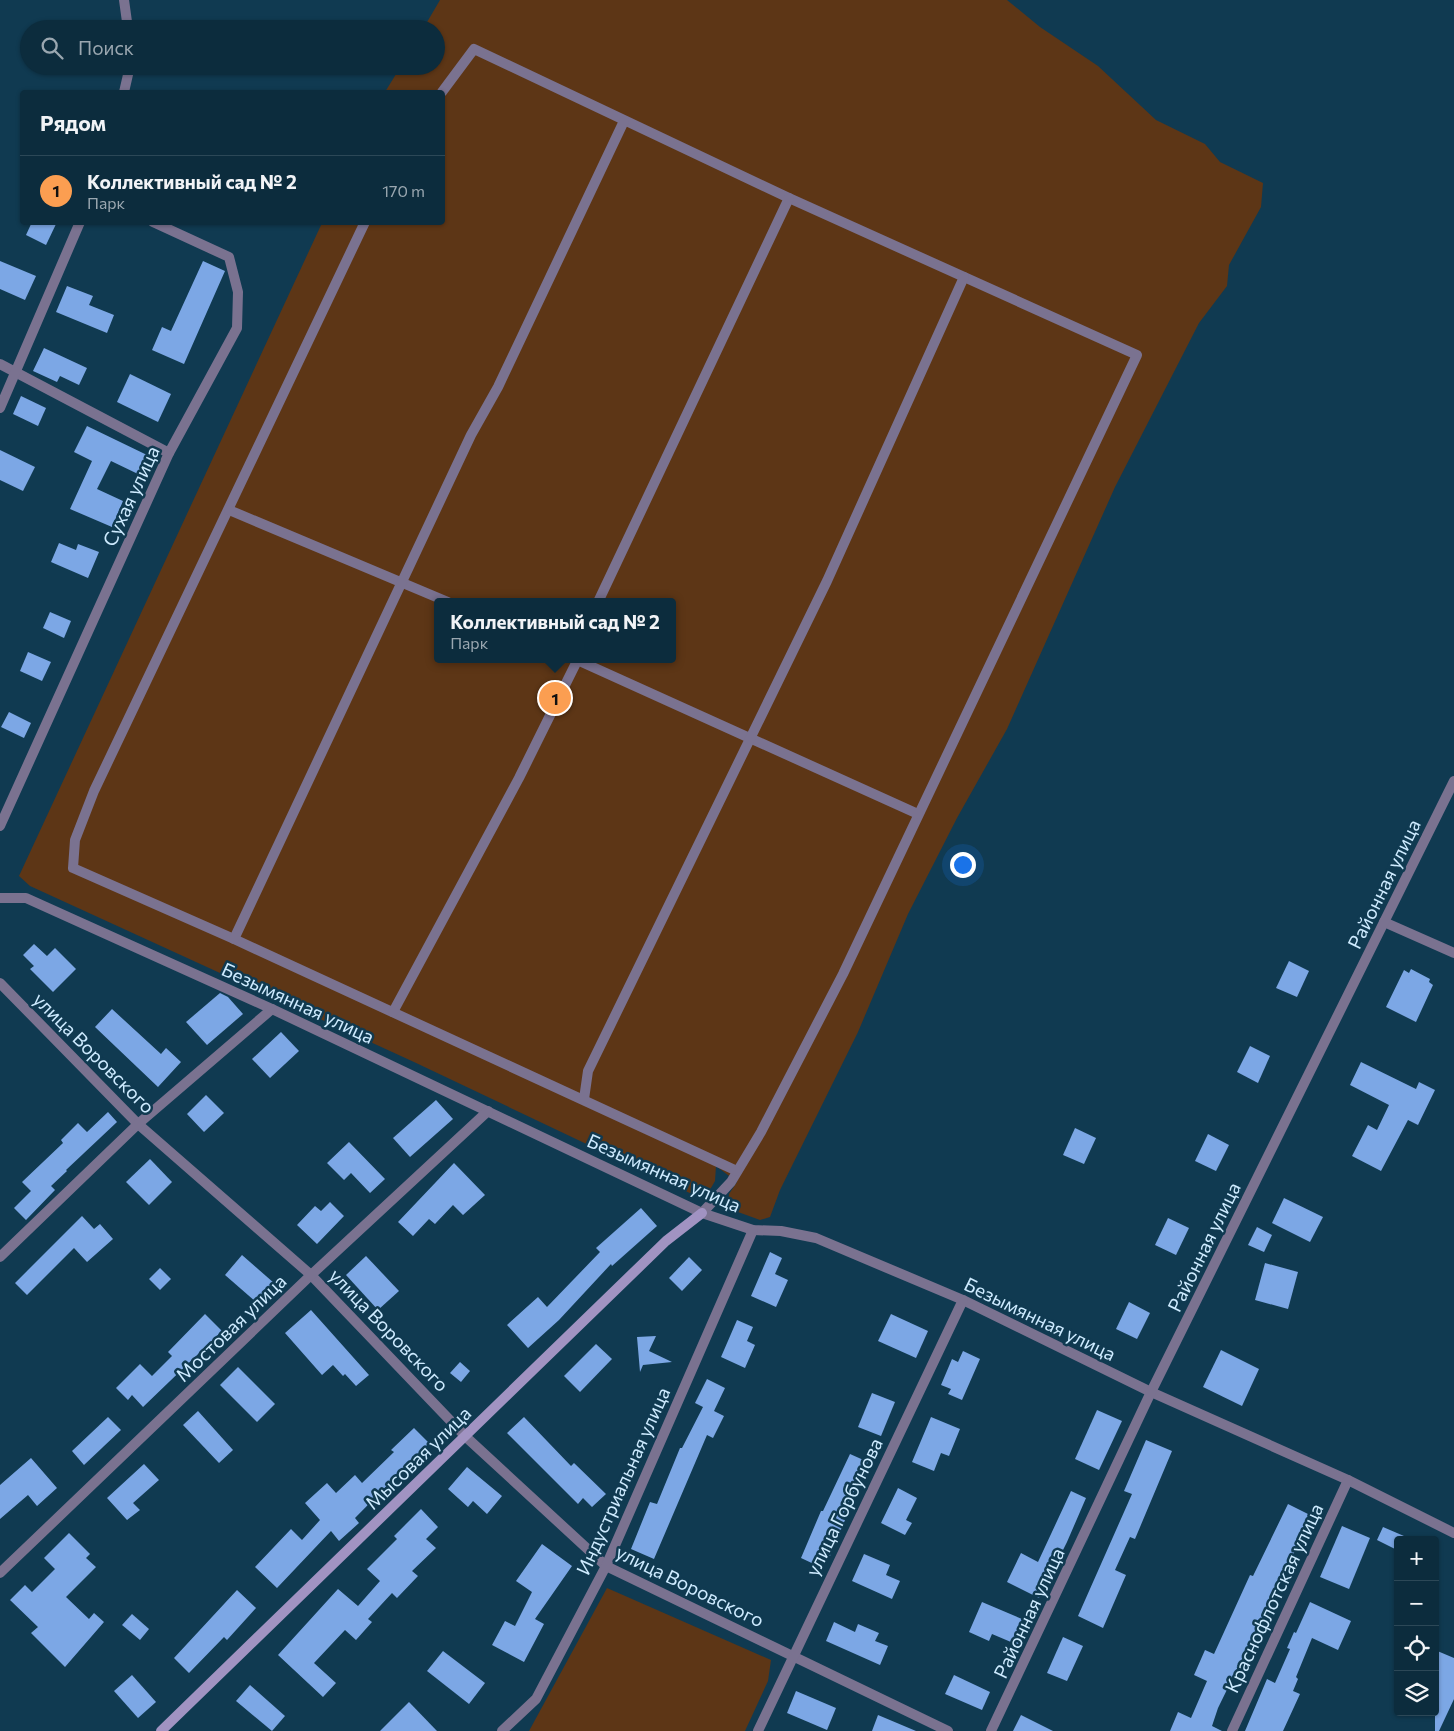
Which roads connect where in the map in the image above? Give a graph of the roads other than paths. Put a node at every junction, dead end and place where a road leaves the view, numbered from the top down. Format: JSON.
{"nodes":[{"id":1,"x":124,"y":0,"type":"edge"},
{"id":2,"x":127,"y":20,"type":"edge"},
{"id":3,"x":128,"y":75,"type":"edge"},
{"id":4,"x":124,"y":90,"type":"edge"},
{"id":5,"x":443,"y":90,"type":"edge"},
{"id":6,"x":624,"y":121,"type":"junction"},
{"id":7,"x":789,"y":198,"type":"junction"},
{"id":8,"x":79,"y":225,"type":"edge"},
{"id":9,"x":159,"y":225,"type":"edge"},
{"id":10,"x":364,"y":225,"type":"edge"},
{"id":11,"x":964,"y":277,"type":"junction"},
{"id":12,"x":0,"y":364,"type":"edge"},
{"id":13,"x":16,"y":371,"type":"junction"},
{"id":14,"x":0,"y":408,"type":"edge"},
{"id":15,"x":169,"y":453,"type":"junction"},
{"id":16,"x":229,"y":510,"type":"junction"},
{"id":17,"x":403,"y":581,"type":"junction"},
{"id":18,"x":439,"y":598,"type":"edge"},
{"id":19,"x":600,"y":598,"type":"edge"},
{"id":20,"x":576,"y":663,"type":"edge"},
{"id":21,"x":584,"y":663,"type":"edge"},
{"id":22,"x":750,"y":737,"type":"junction"},
{"id":23,"x":1454,"y":781,"type":"edge"},
{"id":24,"x":918,"y":814,"type":"junction"},
{"id":25,"x":0,"y":826,"type":"edge"},
{"id":26,"x":0,"y":898,"type":"edge"},
{"id":27,"x":1384,"y":922,"type":"junction"},
{"id":28,"x":234,"y":939,"type":"junction"},
{"id":29,"x":1454,"y":953,"type":"edge"},
{"id":30,"x":0,"y":983,"type":"edge"},
{"id":31,"x":272,"y":1009,"type":"junction"},
{"id":32,"x":394,"y":1012,"type":"junction"},
{"id":33,"x":584,"y":1099,"type":"junction"},
{"id":34,"x":488,"y":1111,"type":"junction"},
{"id":35,"x":138,"y":1124,"type":"junction"},
{"id":36,"x":737,"y":1171,"type":"junction"},
{"id":37,"x":702,"y":1213,"type":"junction"},
{"id":38,"x":753,"y":1230,"type":"junction"},
{"id":39,"x":0,"y":1257,"type":"edge"},
{"id":40,"x":311,"y":1275,"type":"junction"},
{"id":41,"x":963,"y":1300,"type":"junction"},
{"id":42,"x":1151,"y":1392,"type":"junction"},
{"id":43,"x":466,"y":1437,"type":"junction"},
{"id":44,"x":1348,"y":1480,"type":"junction"},
{"id":45,"x":1454,"y":1533,"type":"edge"},
{"id":46,"x":606,"y":1566,"type":"junction"},
{"id":47,"x":0,"y":1573,"type":"edge"},
{"id":48,"x":792,"y":1656,"type":"junction"},
{"id":49,"x":161,"y":1731,"type":"edge"},
{"id":50,"x":502,"y":1731,"type":"edge"},
{"id":51,"x":758,"y":1731,"type":"edge"},
{"id":52,"x":948,"y":1731,"type":"edge"},
{"id":53,"x":991,"y":1731,"type":"edge"},
{"id":54,"x":1232,"y":1731,"type":"edge"}],
"edges":[{"from":1,"to":2,"type":"street"},
{"from":3,"to":4,"type":"street"},
{"from":5,"to":6,"type":"street"},
{"from":6,"to":7,"type":"street"},
{"from":6,"to":17,"type":"street"},
{"from":7,"to":11,"type":"street"},
{"from":7,"to":19,"type":"street"},
{"from":8,"to":13,"type":"street"},
{"from":9,"to":15,"type":"street","name":"Сухая улица"},
{"from":10,"to":16,"type":"street"},
{"from":11,"to":22,"type":"street"},
{"from":11,"to":24,"type":"street"},
{"from":12,"to":13,"type":"street"},
{"from":13,"to":14,"type":"street"},
{"from":13,"to":15,"type":"street"},
{"from":15,"to":25,"type":"street","name":"Сухая улица"},
{"from":16,"to":17,"type":"street"},
{"from":16,"to":28,"type":"street"},
{"from":17,"to":18,"type":"street"},
{"from":17,"to":28,"type":"street"},
{"from":20,"to":32,"type":"street"},
{"from":21,"to":22,"type":"street"},
{"from":22,"to":24,"type":"street"},
{"from":22,"to":33,"type":"street"},
{"from":23,"to":27,"type":"street","name":"Районная улица"},
{"from":24,"to":36,"type":"street"},
{"from":26,"to":31,"type":"street","name":"Безымянная улица"},
{"from":27,"to":29,"type":"street"},
{"from":27,"to":42,"type":"street","name":"Районная улица"},
{"from":28,"to":32,"type":"street"},
{"from":30,"to":35,"type":"street","name":"улица Воровского"},
{"from":31,"to":34,"type":"street","name":"Безымянная улица"},
{"from":31,"to":35,"type":"street"},
{"from":32,"to":33,"type":"street"},
{"from":33,"to":36,"type":"street"},
{"from":34,"to":37,"type":"street","name":"Безымянная улица"},
{"from":34,"to":40,"type":"street","name":"Мостовая улица"},
{"from":35,"to":39,"type":"street"},
{"from":35,"to":40,"type":"street","name":"улица Воровского"},
{"from":36,"to":37,"type":"street"},
{"from":37,"to":38,"type":"street","name":"Безымянная улица"},
{"from":37,"to":43,"type":"street","name":"Мысовая улица"},
{"from":38,"to":41,"type":"street","name":"Безымянная улица"},
{"from":38,"to":46,"type":"street","name":"Индустриальная улица"},
{"from":40,"to":43,"type":"street","name":"улица Воровского"},
{"from":40,"to":47,"type":"street","name":"Мостовая улица"},
{"from":41,"to":42,"type":"street","name":"Безымянная улица"},
{"from":41,"to":48,"type":"street","name":"улица Горбунова"},
{"from":42,"to":44,"type":"street","name":"Безымянная улица"},
{"from":42,"to":53,"type":"street","name":"Районная улица"},
{"from":43,"to":46,"type":"street","name":"улица Воровского"},
{"from":43,"to":49,"type":"street","name":"Мысовая улица"},
{"from":44,"to":45,"type":"street","name":"Безымянная улица"},
{"from":44,"to":54,"type":"street","name":"Краснофлотская улица"},
{"from":46,"to":48,"type":"street","name":"улица Воровского"},
{"from":46,"to":50,"type":"street","name":"Индустриальная улица"},
{"from":48,"to":51,"type":"street","name":"улица Горбунова"},
{"from":48,"to":52,"type":"street","name":"улица Воровского"}]}
